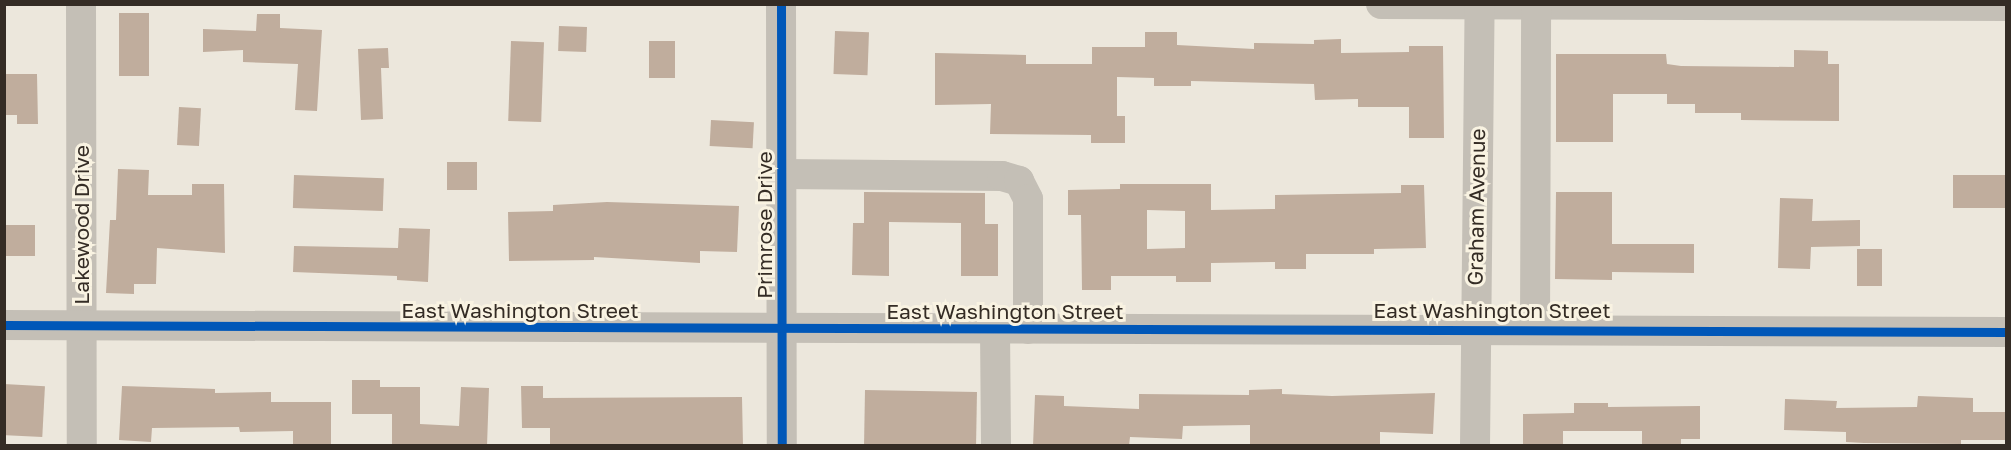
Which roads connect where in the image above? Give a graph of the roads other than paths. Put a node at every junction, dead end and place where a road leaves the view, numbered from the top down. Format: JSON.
{"nodes":[{"id":1,"x":81,"y":4,"type":"edge"},
{"id":2,"x":781,"y":4,"type":"edge"},
{"id":3,"x":1381,"y":4,"type":"edge"},
{"id":4,"x":1480,"y":5,"type":"edge"},
{"id":5,"x":1536,"y":5,"type":"edge"},
{"id":6,"x":1780,"y":5,"type":"edge"},
{"id":7,"x":1976,"y":5,"type":"edge"},
{"id":8,"x":2007,"y":6,"type":"edge"},
{"id":9,"x":782,"y":174,"type":"junction"},
{"id":10,"x":4,"y":326,"type":"edge"},
{"id":11,"x":81,"y":326,"type":"junction"},
{"id":12,"x":995,"y":328,"type":"junction"},
{"id":13,"x":1474,"y":328,"type":"junction"},
{"id":14,"x":1535,"y":328,"type":"junction"},
{"id":15,"x":783,"y":329,"type":"junction"},
{"id":16,"x":1028,"y":329,"type":"junction"},
{"id":17,"x":2007,"y":332,"type":"edge"},
{"id":18,"x":82,"y":446,"type":"edge"},
{"id":19,"x":782,"y":446,"type":"edge"},
{"id":20,"x":996,"y":446,"type":"edge"},
{"id":21,"x":1475,"y":446,"type":"edge"}],
"edges":[{"from":1,"to":11,"type":"street","name":"Lakewood Drive"},
{"from":2,"to":9,"type":"street","name":"Primrose Drive"},
{"from":3,"to":4,"type":"street"},
{"from":4,"to":5,"type":"street"},
{"from":4,"to":13,"type":"street","name":"Graham Avenue"},
{"from":5,"to":6,"type":"street"},
{"from":5,"to":14,"type":"street"},
{"from":6,"to":7,"type":"street"},
{"from":7,"to":8,"type":"street"},
{"from":9,"to":15,"type":"street","name":"Primrose Drive"},
{"from":9,"to":16,"type":"street"},
{"from":10,"to":11,"type":"street","name":"East Washington Street"},
{"from":11,"to":15,"type":"street","name":"East Washington Street"},
{"from":11,"to":18,"type":"street","name":"Lakewood Drive"},
{"from":12,"to":15,"type":"street","name":"East Washington Street"},
{"from":12,"to":16,"type":"street","name":"East Washington Street"},
{"from":12,"to":20,"type":"street"},
{"from":13,"to":14,"type":"street","name":"East Washington Street"},
{"from":13,"to":16,"type":"street","name":"East Washington Street"},
{"from":13,"to":21,"type":"street","name":"Graham Avenue"},
{"from":14,"to":17,"type":"street","name":"East Washington Street"},
{"from":15,"to":19,"type":"street","name":"Primrose Drive"}]}
